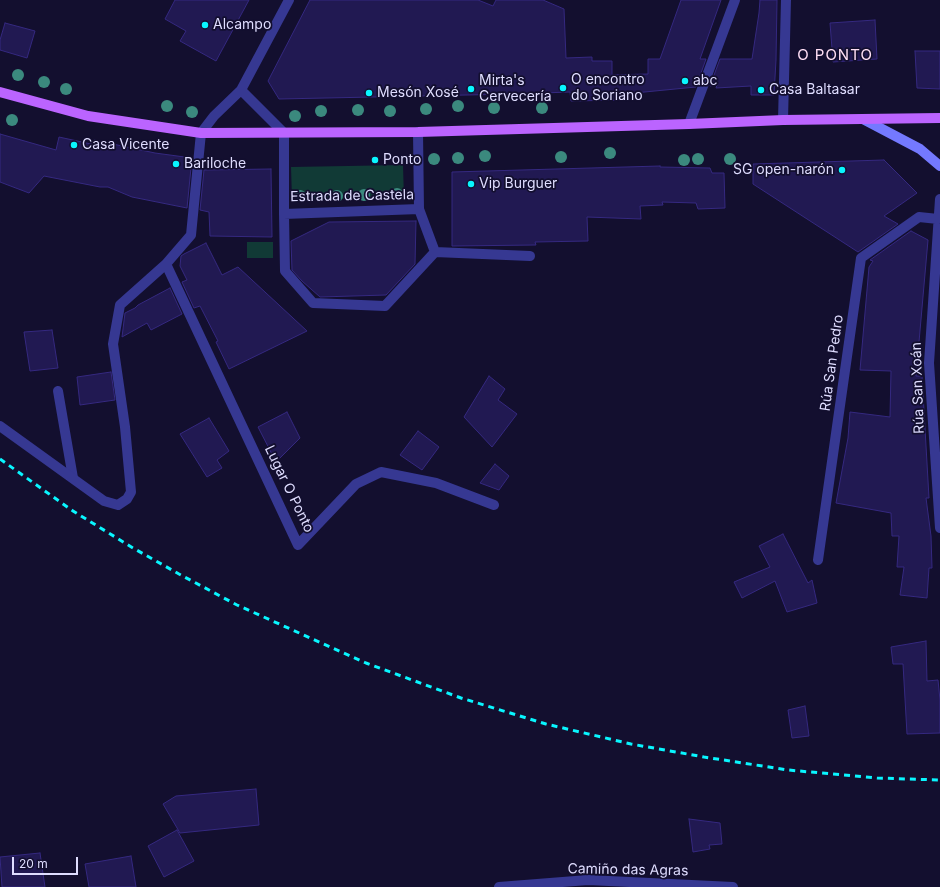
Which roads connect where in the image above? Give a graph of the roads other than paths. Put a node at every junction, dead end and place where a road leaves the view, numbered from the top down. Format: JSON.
{"nodes":[{"id":1,"x":289,"y":0,"type":"edge"},
{"id":2,"x":735,"y":0,"type":"edge"},
{"id":3,"x":786,"y":0,"type":"edge"},
{"id":4,"x":241,"y":90,"type":"junction"},
{"id":5,"x":0,"y":92,"type":"edge"},
{"id":6,"x":940,"y":118,"type":"edge"},
{"id":7,"x":863,"y":119,"type":"junction"},
{"id":8,"x":783,"y":120,"type":"junction"},
{"id":9,"x":689,"y":124,"type":"junction"},
{"id":10,"x":418,"y":132,"type":"junction"},
{"id":11,"x":201,"y":133,"type":"junction"},
{"id":12,"x":284,"y":133,"type":"junction"},
{"id":13,"x":940,"y":166,"type":"edge"},
{"id":14,"x":940,"y":199,"type":"edge"},
{"id":15,"x":419,"y":209,"type":"junction"},
{"id":16,"x":284,"y":214,"type":"junction"},
{"id":17,"x":939,"y":218,"type":"edge"},
{"id":18,"x":435,"y":252,"type":"junction"},
{"id":19,"x":530,"y":256,"type":"dead end"},
{"id":20,"x":166,"y":264,"type":"junction"},
{"id":21,"x":58,"y":391,"type":"dead end"},
{"id":22,"x":0,"y":426,"type":"edge"},
{"id":23,"x":73,"y":478,"type":"junction"},
{"id":24,"x":494,"y":505,"type":"dead end"},
{"id":25,"x":940,"y":528,"type":"edge"},
{"id":26,"x":818,"y":560,"type":"dead end"},
{"id":27,"x":499,"y":887,"type":"edge"},
{"id":28,"x":734,"y":887,"type":"edge"}],
"edges":[{"from":1,"to":4,"type":"street"},
{"from":2,"to":9,"type":"street"},
{"from":3,"to":8,"type":"street"},
{"from":4,"to":11,"type":"street"},
{"from":4,"to":12,"type":"street"},
{"from":5,"to":11,"type":"main road"},
{"from":6,"to":7,"type":"main road"},
{"from":7,"to":8,"type":"main road"},
{"from":7,"to":13,"type":"main road"},
{"from":8,"to":9,"type":"main road"},
{"from":9,"to":10,"type":"main road"},
{"from":10,"to":12,"type":"main road"},
{"from":10,"to":15,"type":"street","name":"Estrada de Castela"},
{"from":11,"to":12,"type":"main road"},
{"from":11,"to":20,"type":"street"},
{"from":12,"to":16,"type":"street","name":"Estrada de Castela"},
{"from":14,"to":17,"type":"street","name":"Rúa San Xoán"},
{"from":15,"to":16,"type":"street","name":"Estrada de Castela"},
{"from":15,"to":18,"type":"street"},
{"from":16,"to":18,"type":"street"},
{"from":17,"to":25,"type":"street","name":"Rúa San Xoán"},
{"from":17,"to":26,"type":"street","name":"Rúa San Pedro"},
{"from":18,"to":19,"type":"street"},
{"from":20,"to":23,"type":"street"},
{"from":20,"to":24,"type":"street","name":"Lugar O Ponto"},
{"from":21,"to":23,"type":"street"},
{"from":22,"to":23,"type":"street"},
{"from":27,"to":28,"type":"street","name":"Camiño das Agras"}]}
